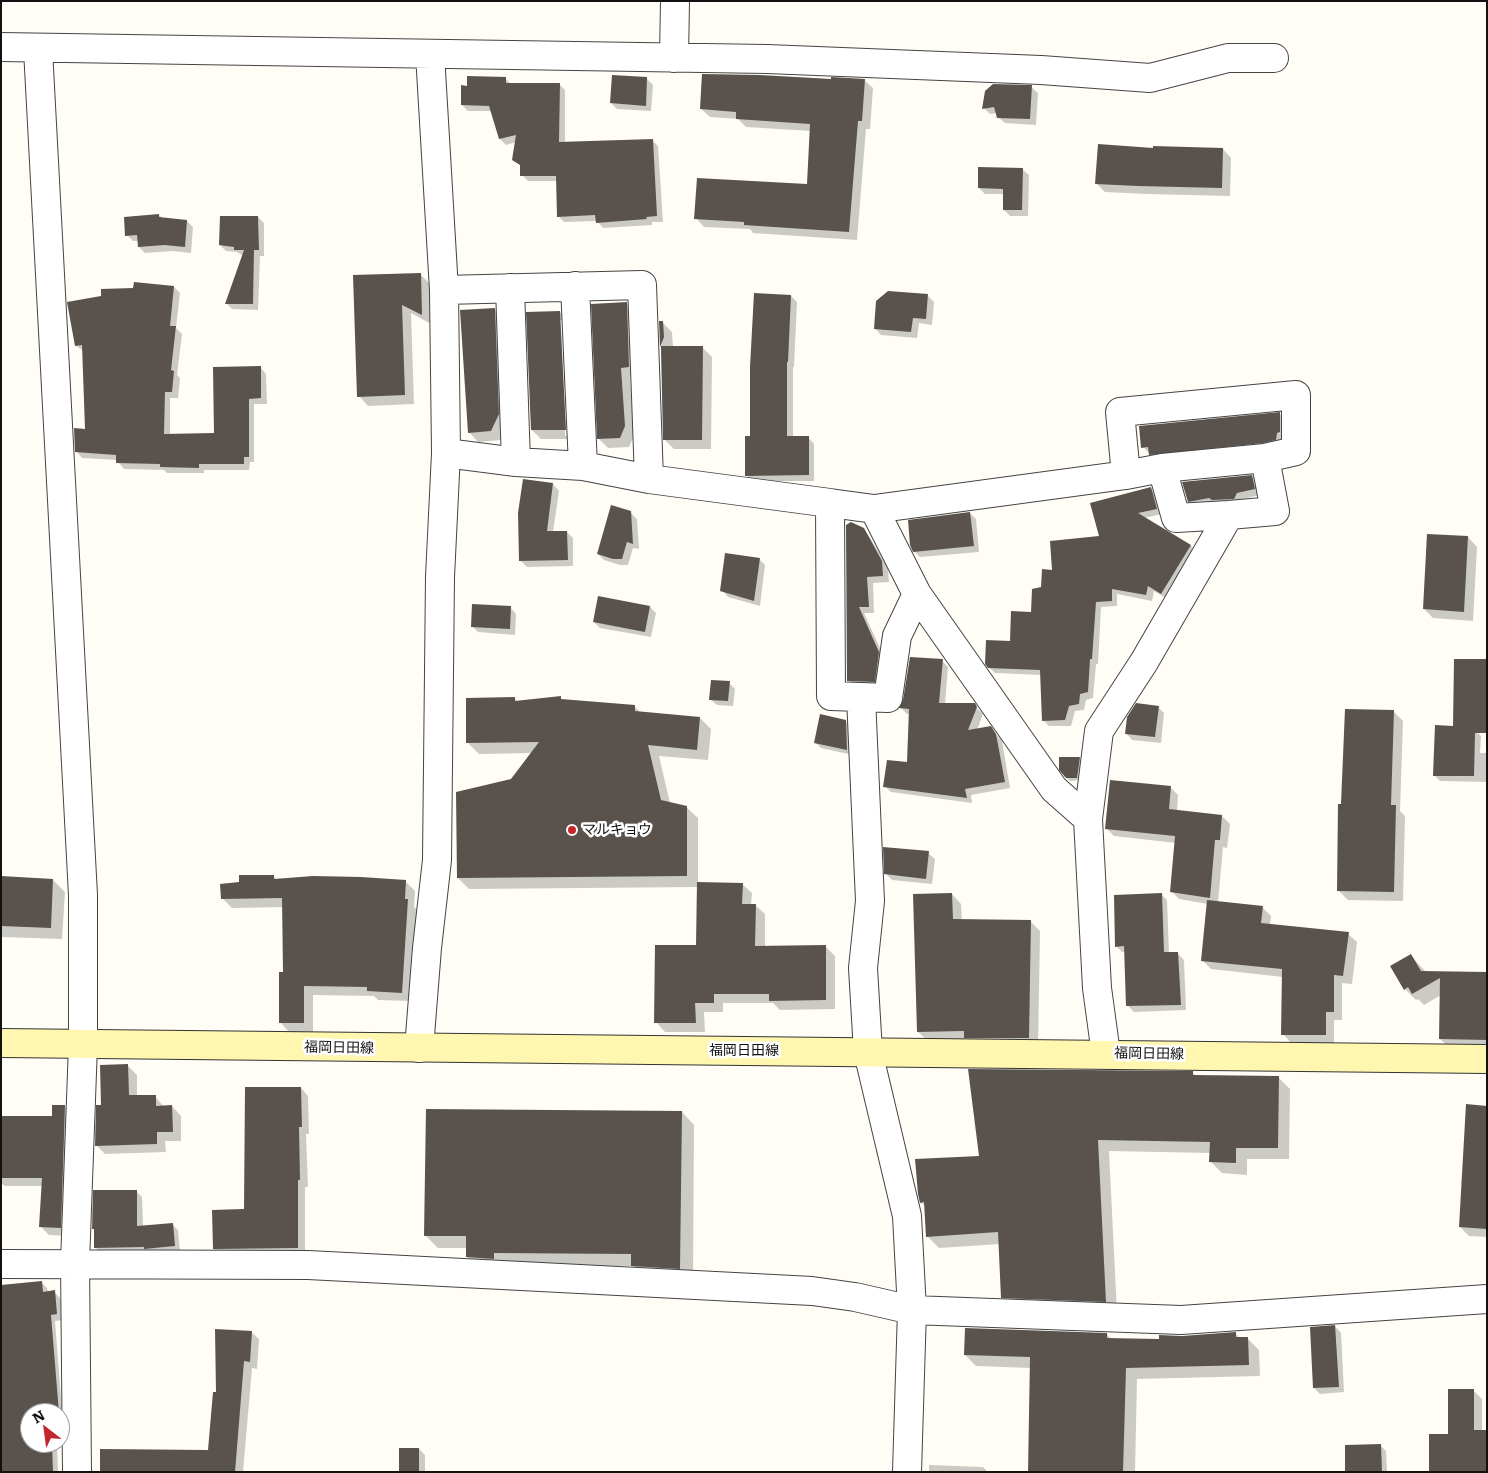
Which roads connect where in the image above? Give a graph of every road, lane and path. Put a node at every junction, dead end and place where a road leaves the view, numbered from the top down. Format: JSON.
{"nodes":[{"id":1,"x":675,"y":1,"type":"edge"},
{"id":2,"x":1,"y":47,"type":"edge"},
{"id":3,"x":38,"y":49,"type":"junction"},
{"id":4,"x":430,"y":54,"type":"junction"},
{"id":5,"x":674,"y":58,"type":"junction"},
{"id":6,"x":1274,"y":58,"type":"dead end"},
{"id":7,"x":575,"y":286,"type":"junction"},
{"id":8,"x":510,"y":288,"type":"junction"},
{"id":9,"x":444,"y":290,"type":"junction"},
{"id":10,"x":446,"y":453,"type":"junction"},
{"id":11,"x":1265,"y":458,"type":"junction"},
{"id":12,"x":516,"y":462,"type":"junction"},
{"id":13,"x":583,"y":466,"type":"junction"},
{"id":14,"x":1162,"y":468,"type":"junction"},
{"id":15,"x":1126,"y":475,"type":"junction"},
{"id":16,"x":649,"y":479,"type":"junction"},
{"id":17,"x":830,"y":503,"type":"junction"},
{"id":18,"x":874,"y":509,"type":"junction"},
{"id":19,"x":1229,"y":515,"type":"junction"},
{"id":20,"x":917,"y":594,"type":"junction"},
{"id":21,"x":861,"y":697,"type":"junction"},
{"id":22,"x":1088,"y":819,"type":"junction"},
{"id":23,"x":1,"y":1043,"type":"edge"},
{"id":24,"x":83,"y":1045,"type":"junction"},
{"id":25,"x":419,"y":1048,"type":"junction"},
{"id":26,"x":868,"y":1052,"type":"junction"},
{"id":27,"x":1106,"y":1054,"type":"junction"},
{"id":28,"x":1487,"y":1059,"type":"edge"},
{"id":29,"x":75,"y":1263,"type":"junction"},
{"id":30,"x":1,"y":1264,"type":"edge"},
{"id":31,"x":1487,"y":1299,"type":"edge"},
{"id":32,"x":912,"y":1310,"type":"junction"},
{"id":33,"x":77,"y":1472,"type":"edge"},
{"id":34,"x":908,"y":1472,"type":"edge"}],
"edges":[{"from":1,"to":5,"type":"street"},
{"from":2,"to":3,"type":"street"},
{"from":3,"to":4,"type":"street"},
{"from":3,"to":24,"type":"street"},
{"from":4,"to":5,"type":"street"},
{"from":4,"to":9,"type":"street"},
{"from":5,"to":6,"type":"street"},
{"from":7,"to":8,"type":"street"},
{"from":7,"to":13,"type":"street"},
{"from":7,"to":16,"type":"street"},
{"from":8,"to":9,"type":"street"},
{"from":8,"to":12,"type":"street"},
{"from":9,"to":10,"type":"street"},
{"from":10,"to":12,"type":"street"},
{"from":10,"to":25,"type":"street"},
{"from":11,"to":14,"type":"street"},
{"from":11,"to":15,"type":"street"},
{"from":11,"to":19,"type":"street"},
{"from":12,"to":13,"type":"street"},
{"from":13,"to":16,"type":"street"},
{"from":14,"to":15,"type":"street"},
{"from":14,"to":19,"type":"street"},
{"from":15,"to":18,"type":"street"},
{"from":16,"to":17,"type":"street"},
{"from":17,"to":18,"type":"street"},
{"from":17,"to":21,"type":"street"},
{"from":18,"to":20,"type":"street"},
{"from":19,"to":22,"type":"street"},
{"from":20,"to":21,"type":"street"},
{"from":20,"to":22,"type":"street"},
{"from":21,"to":26,"type":"street"},
{"from":22,"to":27,"type":"street"},
{"from":23,"to":24,"type":"main road","name":"福岡日田線"},
{"from":24,"to":25,"type":"main road","name":"福岡日田線"},
{"from":24,"to":29,"type":"street"},
{"from":25,"to":26,"type":"main road","name":"福岡日田線"},
{"from":26,"to":27,"type":"main road","name":"福岡日田線"},
{"from":26,"to":32,"type":"street"},
{"from":27,"to":28,"type":"main road","name":"福岡日田線"},
{"from":29,"to":30,"type":"street"},
{"from":29,"to":32,"type":"street"},
{"from":29,"to":33,"type":"street"},
{"from":31,"to":32,"type":"street"},
{"from":32,"to":34,"type":"street"}]}
